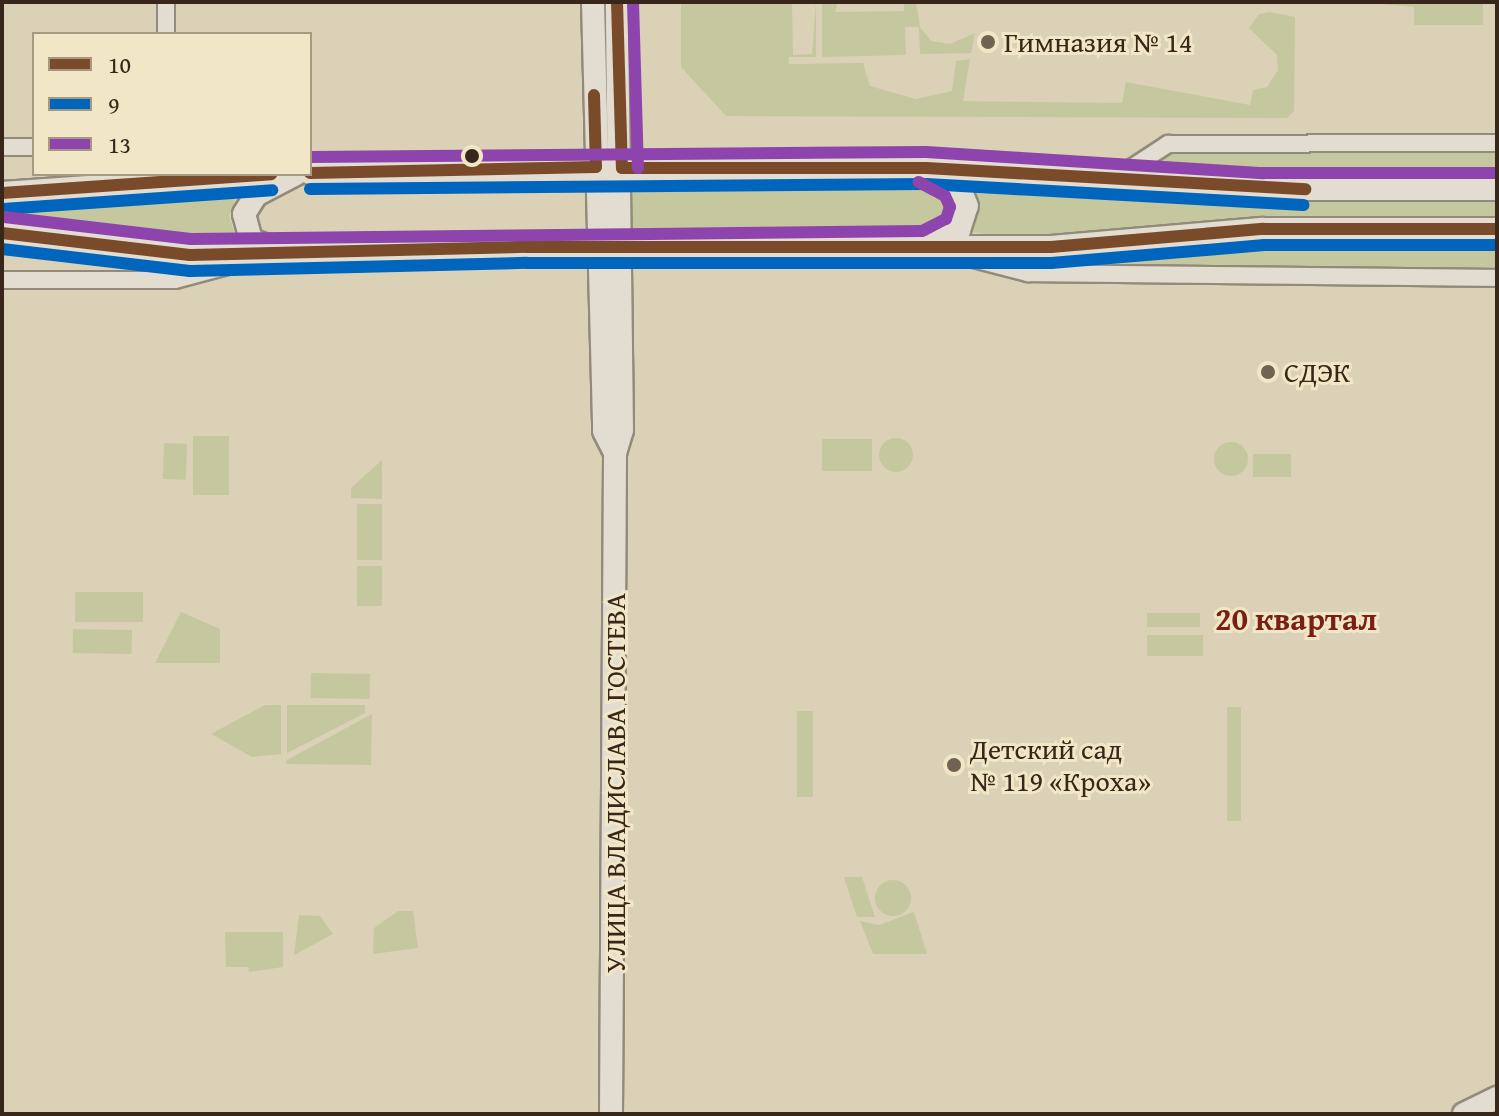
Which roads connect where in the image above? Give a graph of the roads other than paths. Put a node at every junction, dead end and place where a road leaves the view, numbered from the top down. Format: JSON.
{"nodes":[{"id":1,"x":166,"y":2,"type":"edge"},
{"id":2,"x":593,"y":2,"type":"edge"},
{"id":3,"x":617,"y":2,"type":"edge"},
{"id":4,"x":166,"y":32,"type":"edge"},
{"id":5,"x":1497,"y":143,"type":"edge"},
{"id":6,"x":2,"y":147,"type":"edge"},
{"id":7,"x":32,"y":147,"type":"edge"},
{"id":8,"x":596,"y":167,"type":"junction"},
{"id":9,"x":622,"y":168,"type":"junction"},
{"id":10,"x":926,"y":168,"type":"junction"},
{"id":11,"x":312,"y":173,"type":"edge"},
{"id":12,"x":243,"y":176,"type":"edge"},
{"id":13,"x":292,"y":176,"type":"edge"},
{"id":14,"x":1113,"y":180,"type":"junction"},
{"id":15,"x":1497,"y":189,"type":"edge"},
{"id":16,"x":2,"y":193,"type":"edge"},
{"id":17,"x":1497,"y":229,"type":"edge"},
{"id":18,"x":2,"y":233,"type":"edge"},
{"id":19,"x":926,"y":247,"type":"junction"},
{"id":20,"x":599,"y":248,"type":"junction"},
{"id":21,"x":622,"y":248,"type":"junction"},
{"id":22,"x":282,"y":251,"type":"junction"},
{"id":23,"x":1497,"y":278,"type":"edge"},
{"id":24,"x":2,"y":280,"type":"edge"},
{"id":25,"x":615,"y":453,"type":"junction"},
{"id":26,"x":1497,"y":1098,"type":"edge"},
{"id":27,"x":611,"y":1114,"type":"edge"},
{"id":28,"x":1464,"y":1114,"type":"edge"}],
"edges":[{"from":1,"to":4,"type":"street"},
{"from":2,"to":8,"type":"main road","name":"УЛИЦА ВЛАДИСЛАВА ГОСТЕВА"},
{"from":3,"to":9,"type":"main road","name":"УЛИЦА ВЛАДИСЛАВА ГОСТЕВА"},
{"from":5,"to":14,"type":"street"},
{"from":6,"to":7,"type":"street"},
{"from":8,"to":9,"type":"main road"},
{"from":8,"to":11,"type":"main road"},
{"from":8,"to":20,"type":"main road","name":"УЛИЦА ВЛАДИСЛАВА ГОСТЕВА"},
{"from":9,"to":10,"type":"main road"},
{"from":9,"to":21,"type":"main road","name":"УЛИЦА ВЛАДИСЛАВА ГОСТЕВА"},
{"from":10,"to":14,"type":"main road"},
{"from":10,"to":19,"type":"main road"},
{"from":12,"to":16,"type":"main road"},
{"from":13,"to":22,"type":"main road"},
{"from":14,"to":15,"type":"main road"},
{"from":17,"to":19,"type":"main road"},
{"from":18,"to":22,"type":"main road"},
{"from":19,"to":21,"type":"main road"},
{"from":19,"to":23,"type":"street"},
{"from":20,"to":21,"type":"main road"},
{"from":20,"to":22,"type":"main road"},
{"from":20,"to":25,"type":"main road","name":"УЛИЦА ВЛАДИСЛАВА ГОСТЕВА"},
{"from":21,"to":25,"type":"main road","name":"УЛИЦА ВЛАДИСЛАВА ГОСТЕВА"},
{"from":22,"to":24,"type":"street"},
{"from":25,"to":27,"type":"main road","name":"УЛИЦА ВЛАДИСЛАВА ГОСТЕВА"},
{"from":26,"to":28,"type":"main road"}]}
